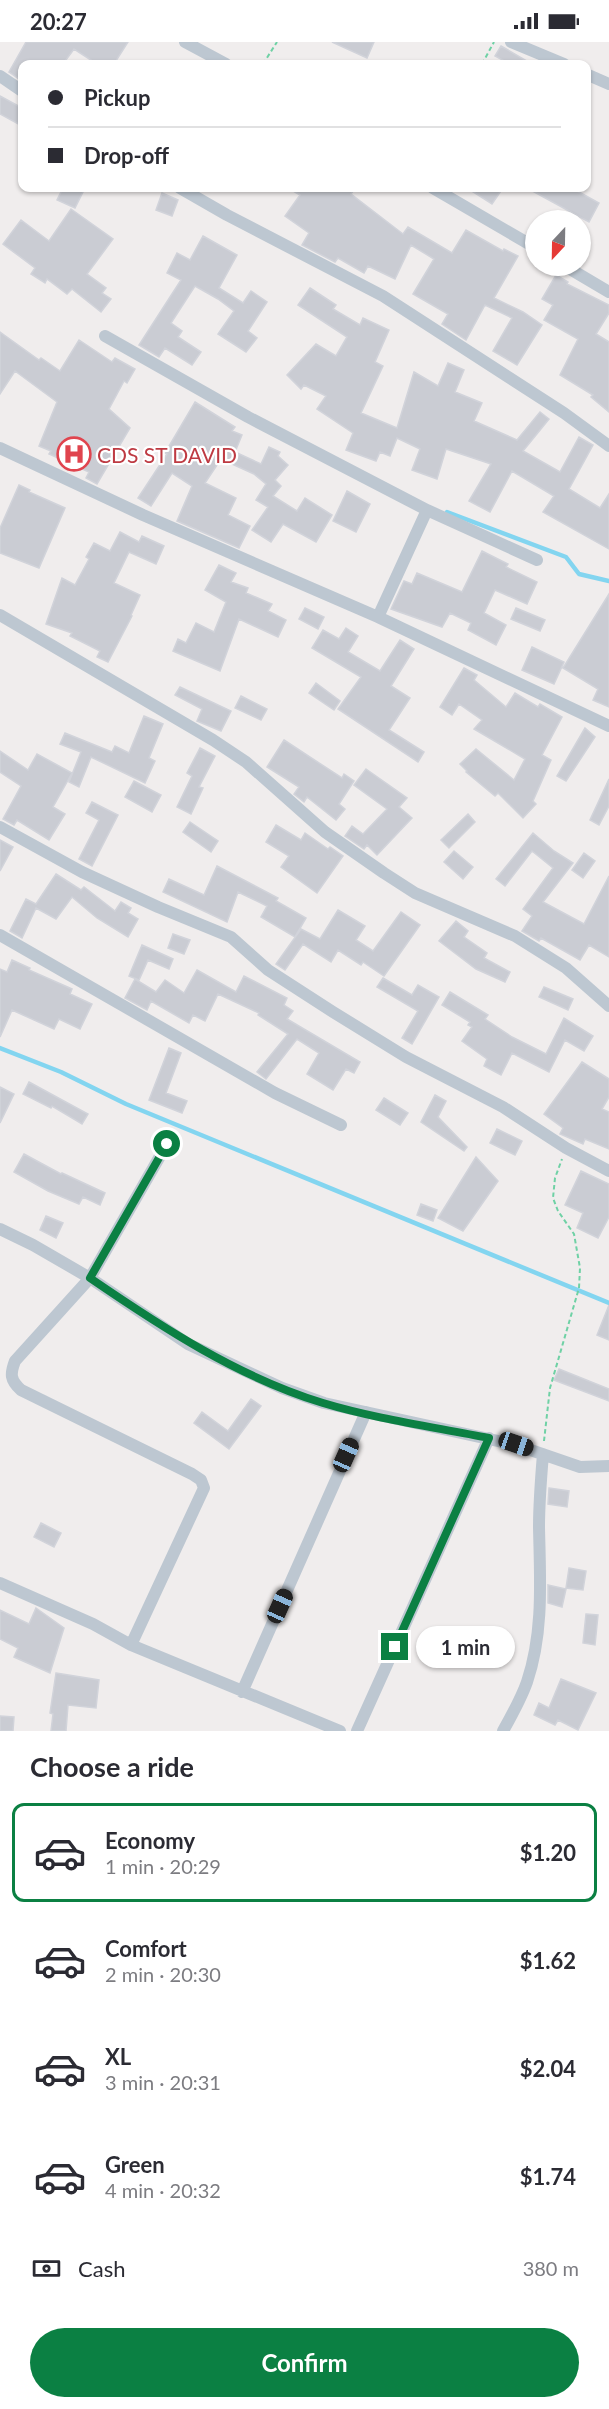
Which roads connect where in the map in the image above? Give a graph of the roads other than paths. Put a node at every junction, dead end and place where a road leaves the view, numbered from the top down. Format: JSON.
{"nodes":[{"id":1,"x":185,"y":42,"type":"edge"},
{"id":2,"x":511,"y":42,"type":"edge"},
{"id":3,"x":219,"y":60,"type":"edge"},
{"id":4,"x":554,"y":60,"type":"edge"},
{"id":5,"x":0,"y":76,"type":"edge"},
{"id":6,"x":591,"y":76,"type":"edge"},
{"id":7,"x":609,"y":84,"type":"edge"},
{"id":8,"x":18,"y":88,"type":"edge"},
{"id":9,"x":187,"y":192,"type":"edge"},
{"id":10,"x":440,"y":192,"type":"edge"},
{"id":11,"x":525,"y":242,"type":"edge"},
{"id":12,"x":583,"y":276,"type":"edge"},
{"id":13,"x":609,"y":292,"type":"edge"},
{"id":14,"x":105,"y":336,"type":"dead end"},
{"id":15,"x":609,"y":446,"type":"edge"},
{"id":16,"x":0,"y":448,"type":"edge"},
{"id":17,"x":427,"y":510,"type":"junction"},
{"id":18,"x":537,"y":560,"type":"dead end"},
{"id":19,"x":0,"y":615,"type":"edge"},
{"id":20,"x":378,"y":617,"type":"junction"},
{"id":21,"x":609,"y":726,"type":"edge"},
{"id":22,"x":0,"y":827,"type":"edge"},
{"id":23,"x":0,"y":935,"type":"edge"},
{"id":24,"x":609,"y":1006,"type":"edge"},
{"id":25,"x":341,"y":1125,"type":"dead end"},
{"id":26,"x":167,"y":1144,"type":"dead end"},
{"id":27,"x":609,"y":1171,"type":"edge"},
{"id":28,"x":0,"y":1228,"type":"edge"},
{"id":29,"x":90,"y":1278,"type":"junction"},
{"id":30,"x":366,"y":1412,"type":"junction"},
{"id":31,"x":489,"y":1438,"type":"junction"},
{"id":32,"x":543,"y":1454,"type":"junction"},
{"id":33,"x":609,"y":1466,"type":"edge"},
{"id":34,"x":0,"y":1583,"type":"edge"},
{"id":35,"x":131,"y":1645,"type":"junction"},
{"id":36,"x":242,"y":1692,"type":"junction"},
{"id":37,"x":340,"y":1731,"type":"edge"},
{"id":38,"x":357,"y":1731,"type":"edge"},
{"id":39,"x":503,"y":1731,"type":"edge"}],
"edges":[{"from":1,"to":3,"type":"street"},
{"from":2,"to":4,"type":"street"},
{"from":5,"to":8,"type":"street"},
{"from":6,"to":7,"type":"street"},
{"from":9,"to":15,"type":"street"},
{"from":10,"to":11,"type":"street"},
{"from":12,"to":13,"type":"street"},
{"from":14,"to":17,"type":"street"},
{"from":16,"to":20,"type":"street"},
{"from":17,"to":18,"type":"street"},
{"from":17,"to":20,"type":"street"},
{"from":19,"to":24,"type":"street"},
{"from":20,"to":21,"type":"street"},
{"from":22,"to":27,"type":"street"},
{"from":23,"to":25,"type":"street"},
{"from":26,"to":29,"type":"street"},
{"from":28,"to":29,"type":"street"},
{"from":29,"to":30,"type":"street"},
{"from":29,"to":35,"type":"street"},
{"from":30,"to":31,"type":"street"},
{"from":30,"to":36,"type":"street"},
{"from":31,"to":32,"type":"street"},
{"from":31,"to":38,"type":"street"},
{"from":32,"to":33,"type":"street"},
{"from":32,"to":39,"type":"street"},
{"from":34,"to":35,"type":"street"},
{"from":35,"to":36,"type":"street"},
{"from":36,"to":37,"type":"street"}]}
